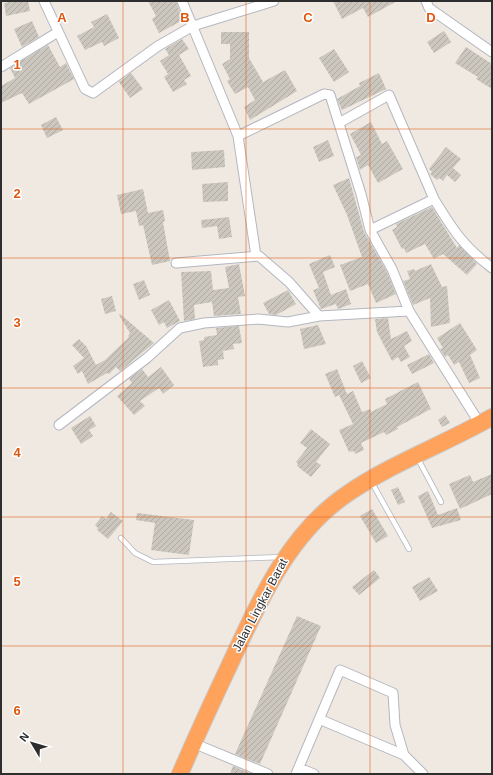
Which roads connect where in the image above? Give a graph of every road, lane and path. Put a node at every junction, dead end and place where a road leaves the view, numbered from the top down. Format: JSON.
{"nodes":[{"id":1,"x":44,"y":1,"type":"edge"},
{"id":2,"x":182,"y":1,"type":"edge"},
{"id":3,"x":274,"y":1,"type":"edge"},
{"id":4,"x":426,"y":1,"type":"edge"},
{"id":5,"x":193,"y":26,"type":"junction"},
{"id":6,"x":58,"y":32,"type":"junction"},
{"id":7,"x":492,"y":52,"type":"edge"},
{"id":8,"x":1,"y":67,"type":"edge"},
{"id":9,"x":340,"y":123,"type":"junction"},
{"id":10,"x":238,"y":136,"type":"junction"},
{"id":11,"x":434,"y":199,"type":"junction"},
{"id":12,"x":370,"y":230,"type":"junction"},
{"id":13,"x":256,"y":256,"type":"junction"},
{"id":14,"x":176,"y":263,"type":"dead end"},
{"id":15,"x":492,"y":268,"type":"edge"},
{"id":16,"x":409,"y":311,"type":"junction"},
{"id":17,"x":318,"y":316,"type":"junction"},
{"id":18,"x":486,"y":421,"type":"edge"},
{"id":19,"x":59,"y":425,"type":"dead end"},
{"id":20,"x":416,"y":456,"type":"junction"},
{"id":21,"x":370,"y":480,"type":"junction"},
{"id":22,"x":441,"y":502,"type":"dead end"},
{"id":23,"x":121,"y":538,"type":"dead end"},
{"id":24,"x":409,"y":549,"type":"dead end"},
{"id":25,"x":284,"y":557,"type":"junction"},
{"id":26,"x":319,"y":719,"type":"junction"},
{"id":27,"x":194,"y":743,"type":"junction"},
{"id":28,"x":404,"y":755,"type":"junction"},
{"id":29,"x":297,"y":771,"type":"edge"},
{"id":30,"x":180,"y":774,"type":"edge"},
{"id":31,"x":268,"y":774,"type":"edge"},
{"id":32,"x":314,"y":774,"type":"edge"},
{"id":33,"x":424,"y":774,"type":"edge"}],
"edges":[{"from":1,"to":6,"type":"street"},
{"from":2,"to":5,"type":"street"},
{"from":3,"to":5,"type":"street"},
{"from":4,"to":7,"type":"street"},
{"from":5,"to":6,"type":"street"},
{"from":5,"to":10,"type":"street"},
{"from":6,"to":8,"type":"street"},
{"from":9,"to":10,"type":"street"},
{"from":9,"to":11,"type":"street"},
{"from":9,"to":12,"type":"street"},
{"from":10,"to":13,"type":"street"},
{"from":11,"to":12,"type":"street"},
{"from":11,"to":15,"type":"street"},
{"from":12,"to":16,"type":"street"},
{"from":13,"to":14,"type":"street"},
{"from":13,"to":17,"type":"street"},
{"from":16,"to":17,"type":"street"},
{"from":16,"to":18,"type":"street"},
{"from":17,"to":19,"type":"street"},
{"from":18,"to":20,"type":"highway","name":"Jalan Lingkar Barat"},
{"from":20,"to":21,"type":"highway","name":"Jalan Lingkar Barat"},
{"from":20,"to":22,"type":"lane"},
{"from":21,"to":24,"type":"lane"},
{"from":21,"to":25,"type":"highway","name":"Jalan Lingkar Barat"},
{"from":23,"to":25,"type":"lane"},
{"from":25,"to":27,"type":"highway","name":"Jalan Lingkar Barat"},
{"from":26,"to":28,"type":"street"},
{"from":26,"to":28,"type":"street"},
{"from":26,"to":29,"type":"street"},
{"from":27,"to":30,"type":"highway","name":"Jalan Lingkar Barat"},
{"from":27,"to":31,"type":"street"},
{"from":28,"to":33,"type":"street"},
{"from":29,"to":32,"type":"street"}]}
